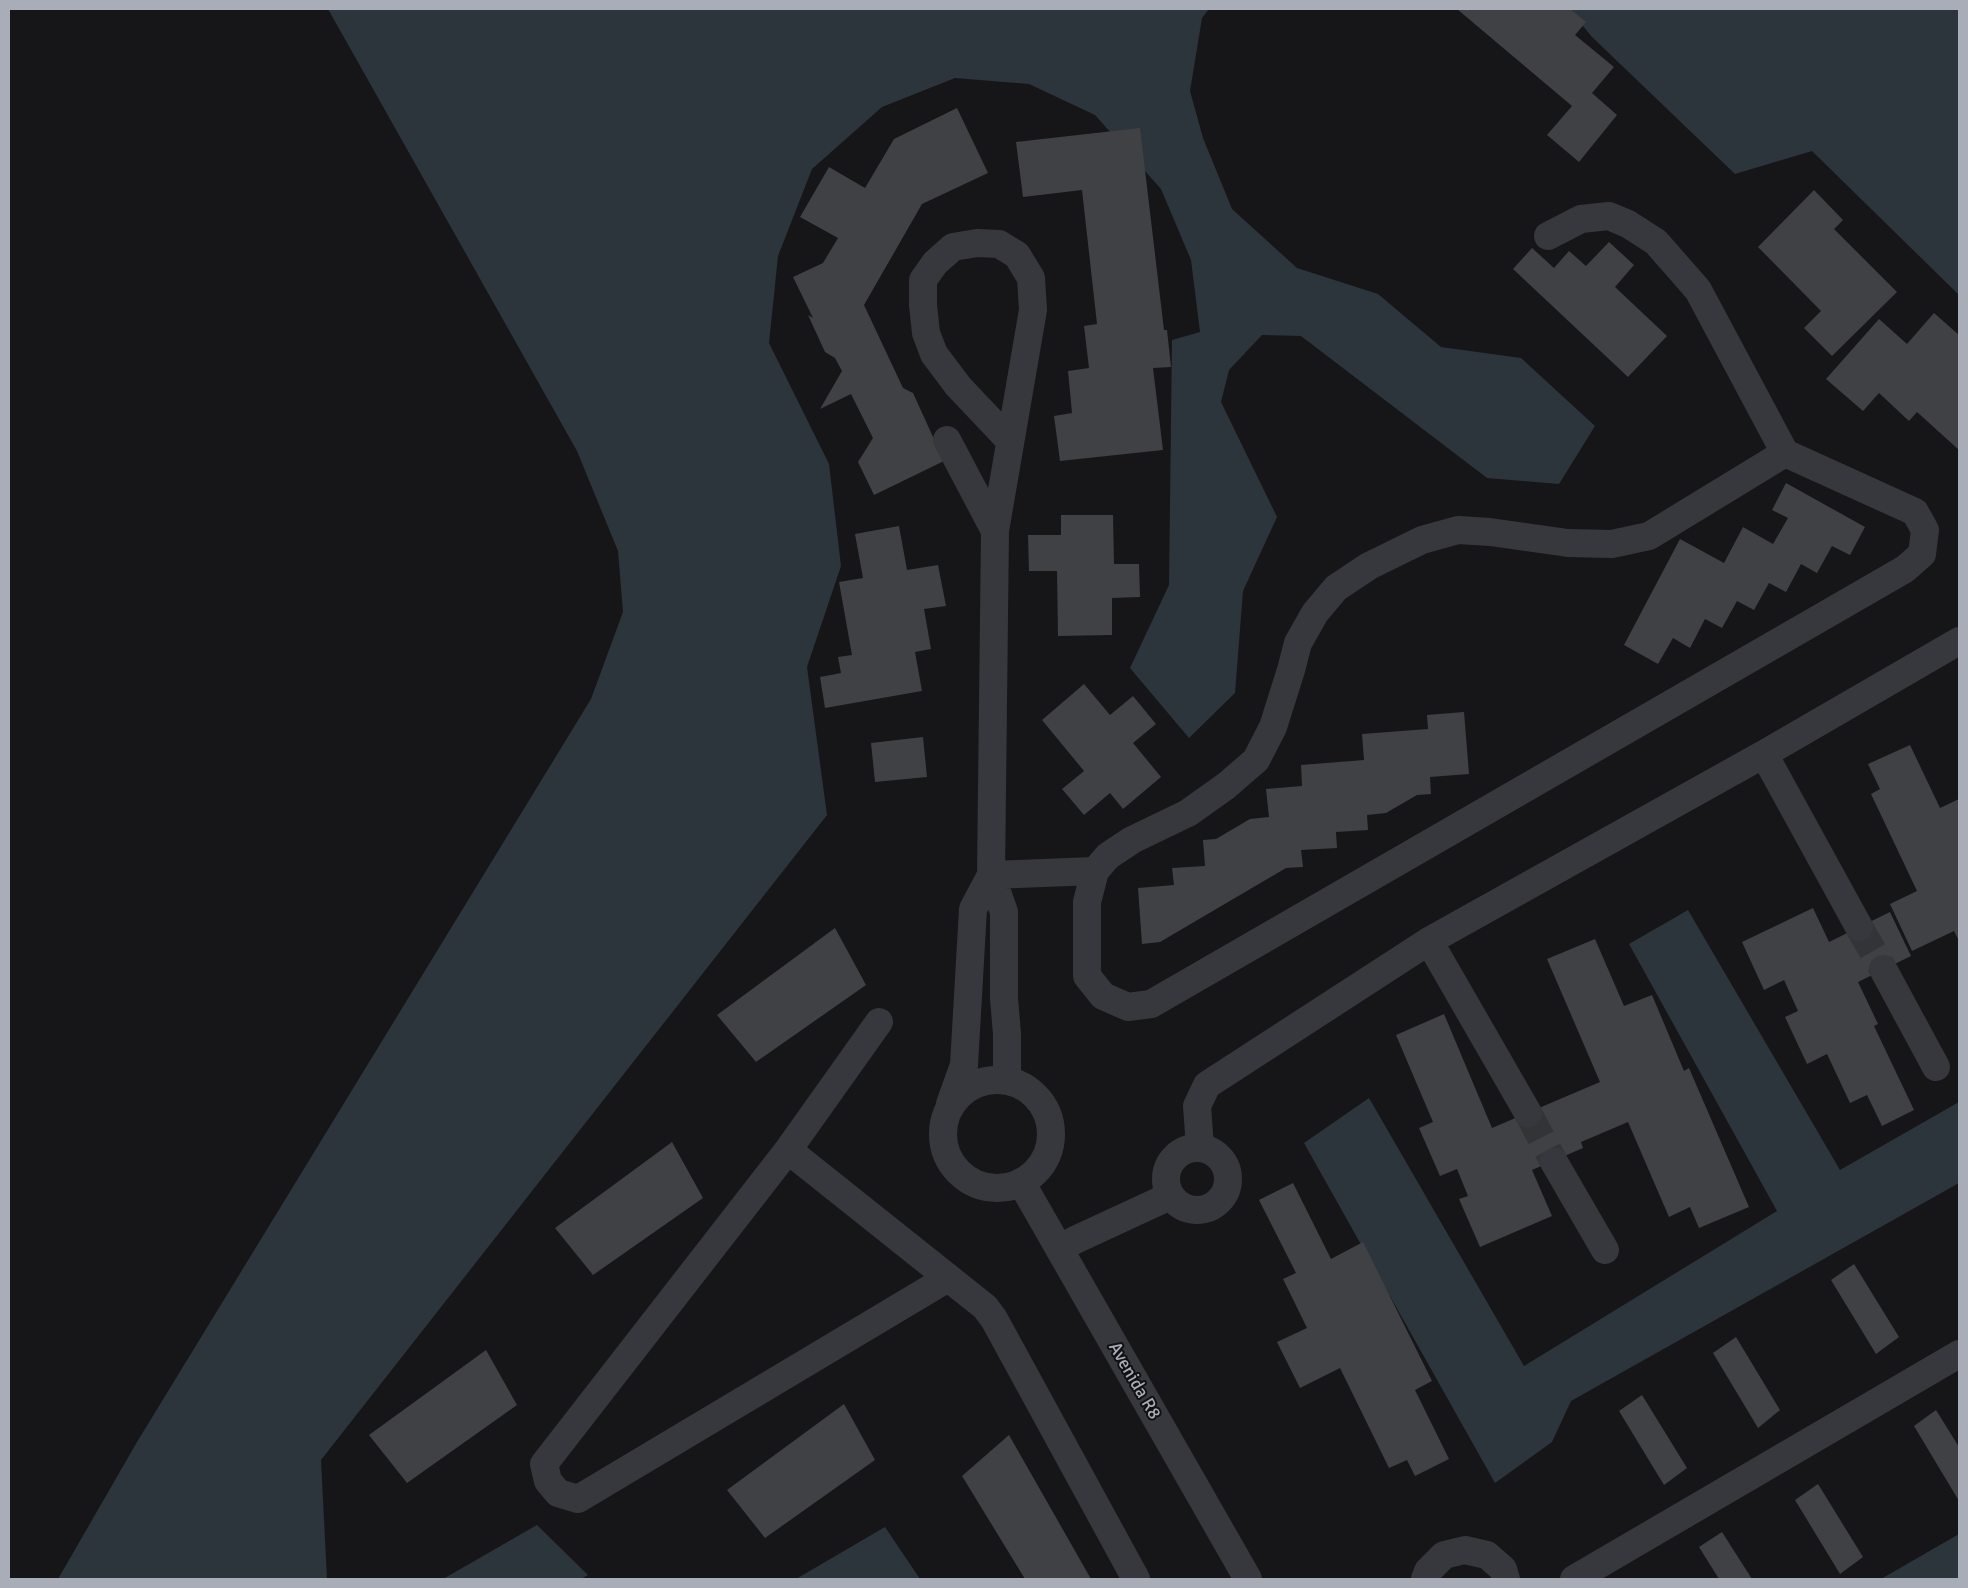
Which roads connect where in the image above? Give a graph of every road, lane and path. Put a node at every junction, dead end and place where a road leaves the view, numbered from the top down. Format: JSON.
{"nodes":[{"id":1,"x":1548,"y":236,"type":"dead end"},
{"id":2,"x":947,"y":440,"type":"dead end"},
{"id":3,"x":1010,"y":442,"type":"junction"},
{"id":4,"x":1785,"y":453,"type":"junction"},
{"id":5,"x":995,"y":531,"type":"junction"},
{"id":6,"x":1959,"y":641,"type":"edge"},
{"id":7,"x":1764,"y":754,"type":"junction"},
{"id":8,"x":1095,"y":870,"type":"junction"},
{"id":9,"x":991,"y":875,"type":"junction"},
{"id":10,"x":1859,"y":927,"type":"tunnel mouth"},
{"id":11,"x":1429,"y":941,"type":"junction"},
{"id":12,"x":1882,"y":969,"type":"tunnel mouth"},
{"id":13,"x":879,"y":1022,"type":"dead end"},
{"id":14,"x":1936,"y":1067,"type":"dead end"},
{"id":15,"x":1007,"y":1081,"type":"junction"},
{"id":16,"x":950,"y":1106,"type":"junction"},
{"id":17,"x":1528,"y":1113,"type":"tunnel mouth"},
{"id":18,"x":1200,"y":1148,"type":"junction"},
{"id":19,"x":788,"y":1150,"type":"junction"},
{"id":20,"x":1554,"y":1162,"type":"tunnel mouth"},
{"id":21,"x":1021,"y":1182,"type":"junction"},
{"id":22,"x":1170,"y":1196,"type":"junction"},
{"id":23,"x":1059,"y":1248,"type":"junction"},
{"id":24,"x":1605,"y":1250,"type":"dead end"},
{"id":25,"x":948,"y":1278,"type":"junction"},
{"id":26,"x":1959,"y":1354,"type":"edge"},
{"id":27,"x":1136,"y":1579,"type":"edge"},
{"id":28,"x":1248,"y":1579,"type":"edge"},
{"id":29,"x":1425,"y":1579,"type":"edge"},
{"id":30,"x":1506,"y":1579,"type":"edge"},
{"id":31,"x":1574,"y":1579,"type":"edge"}],
"edges":[{"from":1,"to":4,"type":"street"},
{"from":2,"to":5,"type":"street"},
{"from":3,"to":3,"type":"street"},
{"from":3,"to":5,"type":"street"},
{"from":4,"to":8,"type":"street"},
{"from":4,"to":8,"type":"street"},
{"from":5,"to":9,"type":"street"},
{"from":6,"to":7,"type":"street"},
{"from":7,"to":10,"type":"street"},
{"from":7,"to":11,"type":"street"},
{"from":8,"to":9,"type":"street"},
{"from":9,"to":15,"type":"street"},
{"from":9,"to":16,"type":"street"},
{"from":11,"to":17,"type":"street"},
{"from":11,"to":18,"type":"street"},
{"from":12,"to":14,"type":"street"},
{"from":13,"to":19,"type":"street"},
{"from":15,"to":16,"type":"street"},
{"from":15,"to":21,"type":"street"},
{"from":16,"to":21,"type":"street"},
{"from":18,"to":22,"type":"street"},
{"from":18,"to":22,"type":"street"},
{"from":19,"to":25,"type":"street"},
{"from":19,"to":25,"type":"street"},
{"from":20,"to":24,"type":"street"},
{"from":21,"to":23,"type":"street","name":"Avenida R8"},
{"from":22,"to":23,"type":"street"},
{"from":23,"to":28,"type":"street","name":"Avenida R8"},
{"from":25,"to":27,"type":"street"},
{"from":26,"to":31,"type":"street"},
{"from":29,"to":30,"type":"street"}]}
